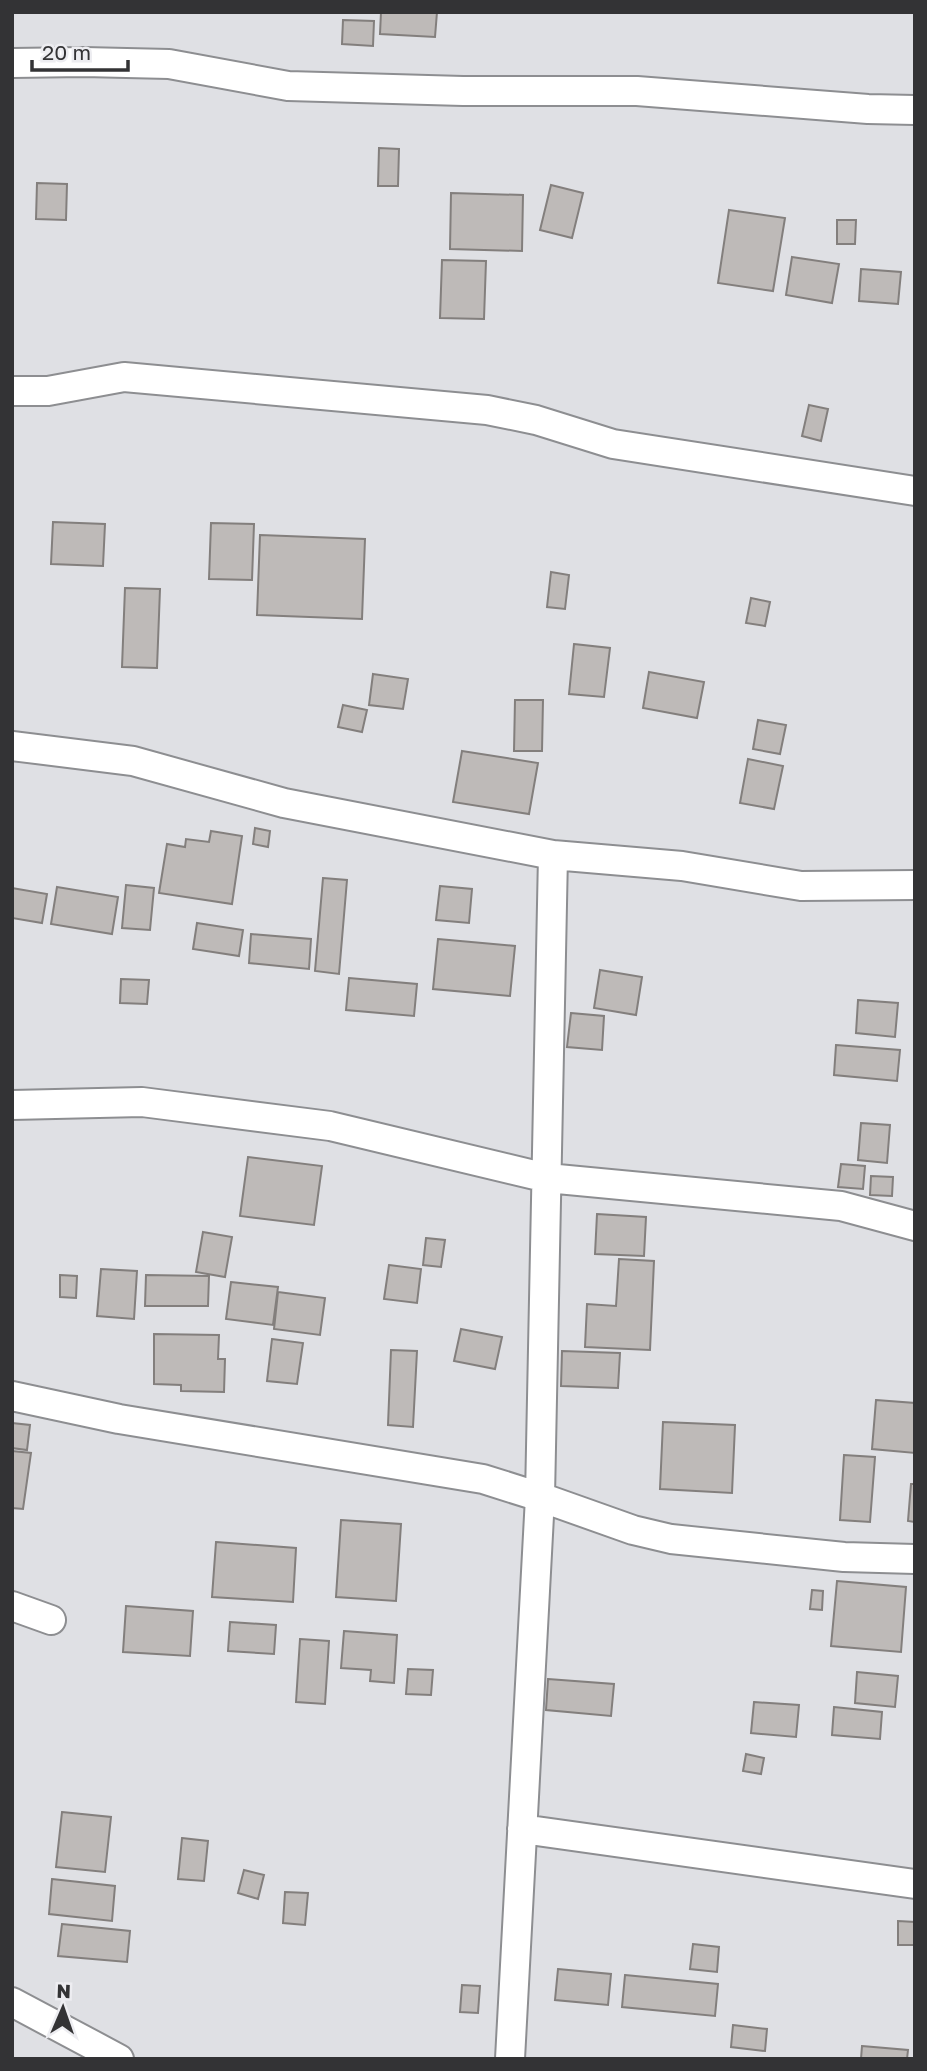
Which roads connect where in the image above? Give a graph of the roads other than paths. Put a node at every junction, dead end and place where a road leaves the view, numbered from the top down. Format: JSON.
{"nodes":[{"id":1,"x":12,"y":63,"type":"edge"},
{"id":2,"x":915,"y":110,"type":"edge"},
{"id":3,"x":12,"y":391,"type":"edge"},
{"id":4,"x":915,"y":491,"type":"edge"},
{"id":5,"x":12,"y":746,"type":"edge"},
{"id":6,"x":553,"y":855,"type":"junction"},
{"id":7,"x":915,"y":885,"type":"edge"},
{"id":8,"x":12,"y":1105,"type":"edge"},
{"id":9,"x":547,"y":1178,"type":"junction"},
{"id":10,"x":915,"y":1226,"type":"edge"},
{"id":11,"x":12,"y":1396,"type":"edge"},
{"id":12,"x":540,"y":1497,"type":"junction"},
{"id":13,"x":915,"y":1559,"type":"edge"},
{"id":14,"x":12,"y":1606,"type":"edge"},
{"id":15,"x":51,"y":1620,"type":"dead end"},
{"id":16,"x":522,"y":1829,"type":"junction"},
{"id":17,"x":915,"y":1884,"type":"edge"},
{"id":18,"x":12,"y":2001,"type":"edge"},
{"id":19,"x":119,"y":2059,"type":"edge"},
{"id":20,"x":510,"y":2059,"type":"edge"}],
"edges":[{"from":1,"to":2,"type":"street"},
{"from":3,"to":4,"type":"street"},
{"from":5,"to":6,"type":"street"},
{"from":6,"to":7,"type":"street"},
{"from":6,"to":9,"type":"street"},
{"from":8,"to":9,"type":"street"},
{"from":9,"to":10,"type":"street"},
{"from":9,"to":12,"type":"street"},
{"from":11,"to":12,"type":"street"},
{"from":12,"to":13,"type":"street"},
{"from":12,"to":16,"type":"street"},
{"from":14,"to":15,"type":"street"},
{"from":16,"to":17,"type":"street"},
{"from":16,"to":20,"type":"street"},
{"from":18,"to":19,"type":"street"}]}
